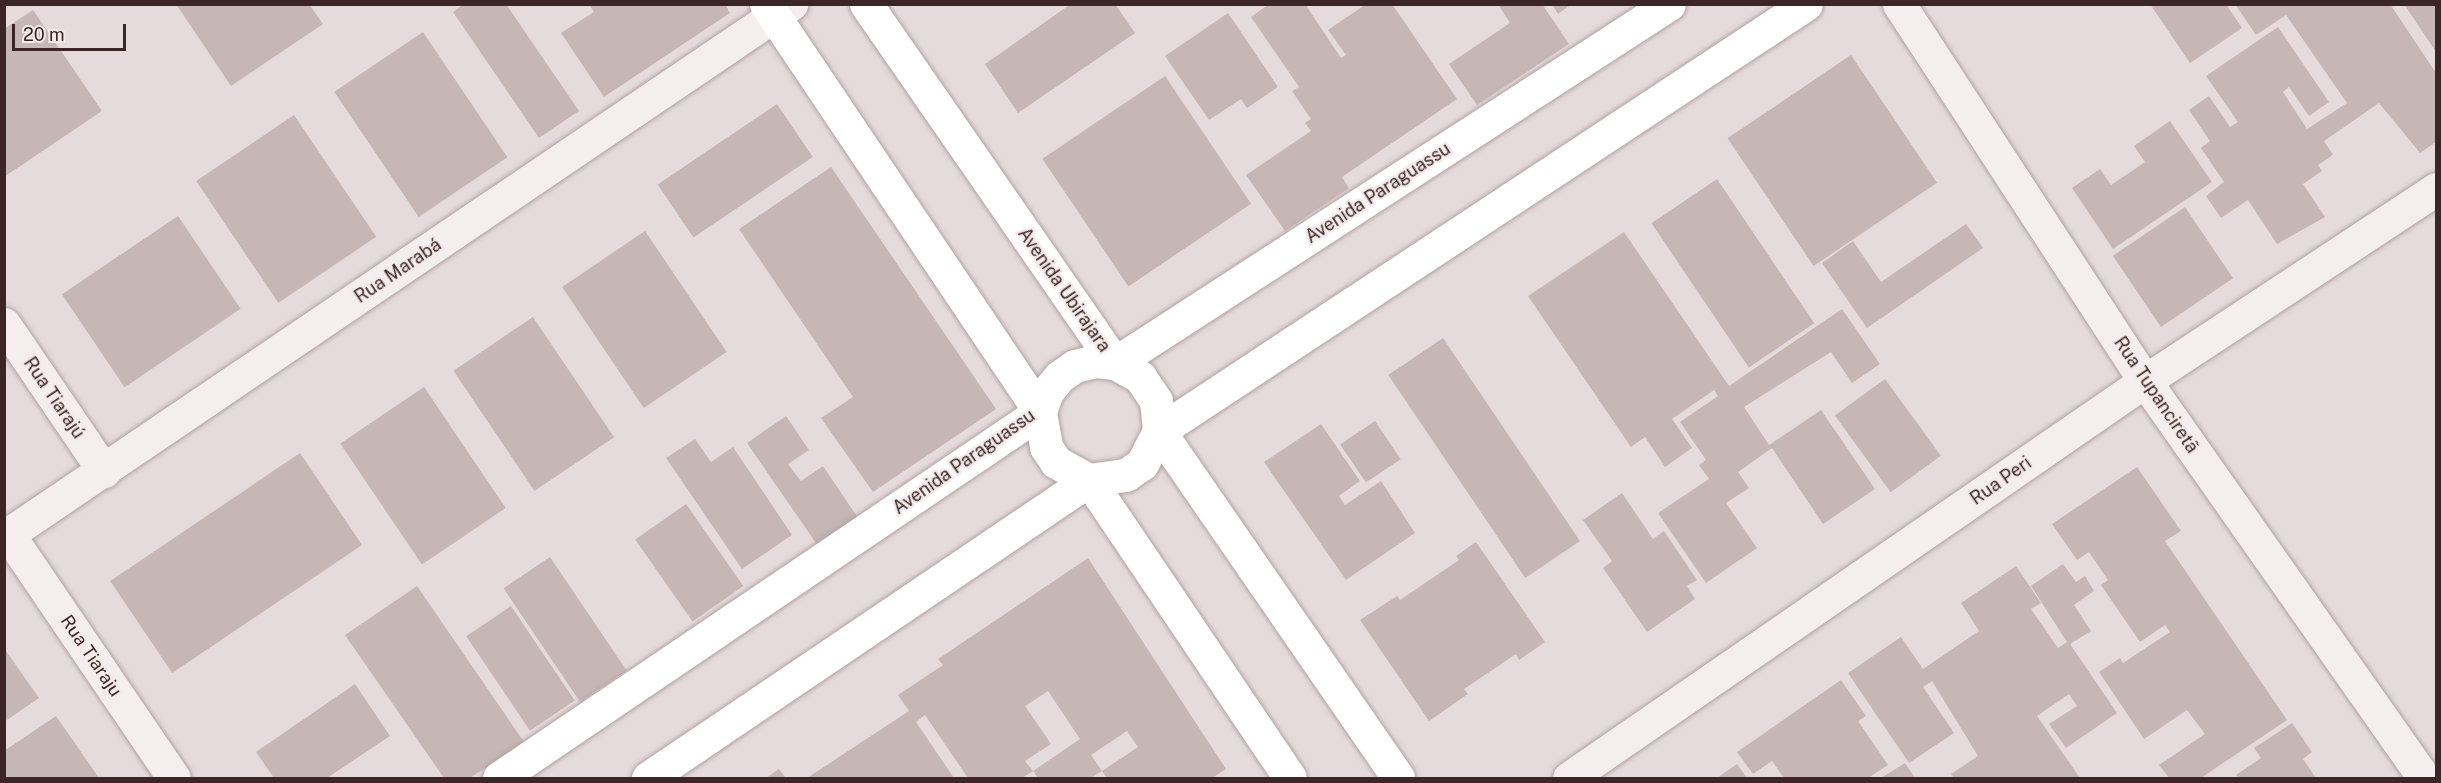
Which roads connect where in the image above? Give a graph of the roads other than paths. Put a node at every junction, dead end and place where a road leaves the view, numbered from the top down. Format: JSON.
{"nodes":[{"id":1,"x":866,"y":4,"type":"edge"},
{"id":2,"x":1669,"y":4,"type":"edge"},
{"id":3,"x":1806,"y":4,"type":"edge"},
{"id":4,"x":1899,"y":4,"type":"edge"},
{"id":5,"x":777,"y":8,"type":"edge"},
{"id":6,"x":2436,"y":189,"type":"edge"},
{"id":7,"x":4,"y":324,"type":"edge"},
{"id":8,"x":1114,"y":363,"type":"junction"},
{"id":9,"x":2145,"y":381,"type":"junction"},
{"id":10,"x":1040,"y":411,"type":"junction"},
{"id":11,"x":1159,"y":431,"type":"junction"},
{"id":12,"x":104,"y":471,"type":"junction"},
{"id":13,"x":1089,"y":480,"type":"junction"},
{"id":14,"x":7,"y":535,"type":"edge"},
{"id":15,"x":174,"y":778,"type":"edge"},
{"id":16,"x":499,"y":778,"type":"edge"},
{"id":17,"x":648,"y":778,"type":"edge"},
{"id":18,"x":1290,"y":778,"type":"edge"},
{"id":19,"x":1398,"y":778,"type":"edge"},
{"id":20,"x":1569,"y":778,"type":"edge"},
{"id":21,"x":2424,"y":778,"type":"edge"}],
"edges":[{"from":1,"to":8,"type":"main road","name":"Avenida Ubirajara"},
{"from":2,"to":8,"type":"main road","name":"Avenida Paraguassu"},
{"from":3,"to":11,"type":"main road"},
{"from":4,"to":9,"type":"street","name":"Rua Tupanciretã"},
{"from":5,"to":10,"type":"main road"},
{"from":5,"to":12,"type":"street","name":"Rua Marabá"},
{"from":6,"to":9,"type":"street","name":"Rua Peri"},
{"from":7,"to":12,"type":"street","name":"Rua Tiarajú"},
{"from":8,"to":10,"type":"main road","name":"Avenida Paraguassu"},
{"from":8,"to":11,"type":"main road","name":"Avenida Ubirajara"},
{"from":9,"to":20,"type":"street","name":"Rua Peri"},
{"from":9,"to":21,"type":"street","name":"Rua Tupanciretã"},
{"from":10,"to":13,"type":"main road"},
{"from":10,"to":16,"type":"main road","name":"Avenida Paraguassu"},
{"from":11,"to":13,"type":"main road"},
{"from":11,"to":19,"type":"main road","name":"Avenida Ubirajara"},
{"from":12,"to":14,"type":"street","name":"Rua Marabá"},
{"from":13,"to":17,"type":"main road"},
{"from":13,"to":18,"type":"main road"},
{"from":14,"to":15,"type":"street","name":"Rua Tiaraju"}]}
